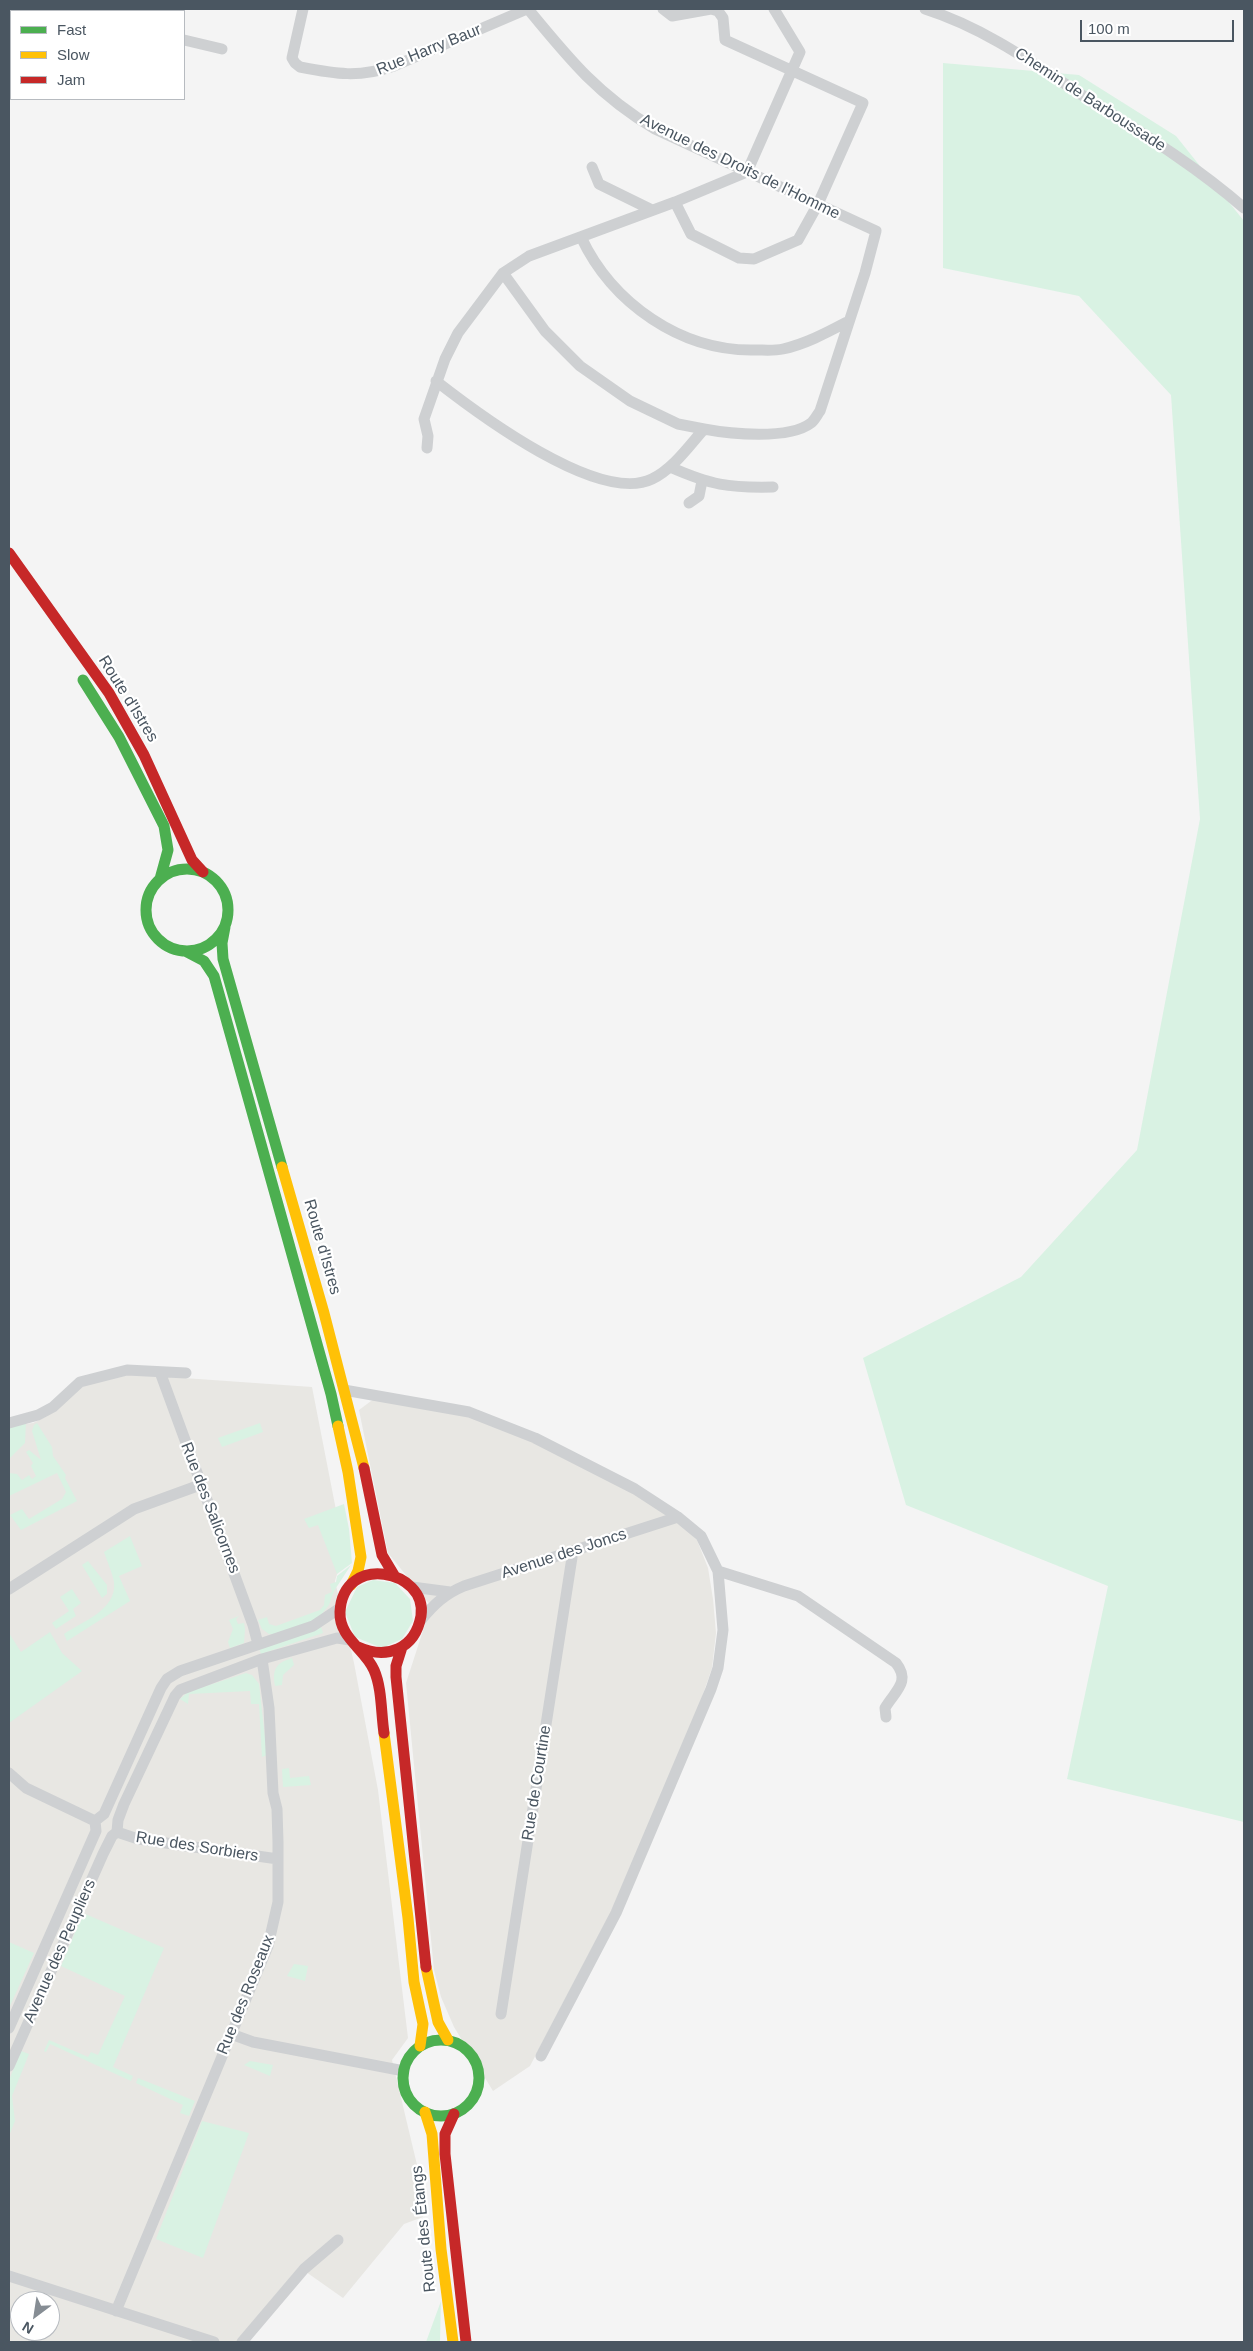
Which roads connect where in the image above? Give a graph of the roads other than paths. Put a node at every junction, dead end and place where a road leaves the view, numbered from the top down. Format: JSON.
{"nodes":[{"id":1,"x":303,"y":9,"type":"edge"},
{"id":2,"x":528,"y":9,"type":"edge"},
{"id":3,"x":663,"y":9,"type":"edge"},
{"id":4,"x":774,"y":9,"type":"edge"},
{"id":5,"x":925,"y":9,"type":"edge"},
{"id":6,"x":185,"y":40,"type":"edge"},
{"id":7,"x":222,"y":49,"type":"dead end"},
{"id":8,"x":793,"y":70,"type":"junction"},
{"id":9,"x":592,"y":167,"type":"dead end"},
{"id":10,"x":747,"y":172,"type":"junction"},
{"id":11,"x":675,"y":202,"type":"junction"},
{"id":12,"x":818,"y":204,"type":"junction"},
{"id":13,"x":1244,"y":208,"type":"edge"},
{"id":14,"x":652,"y":210,"type":"junction"},
{"id":15,"x":581,"y":237,"type":"junction"},
{"id":16,"x":502,"y":273,"type":"junction"},
{"id":17,"x":849,"y":322,"type":"junction"},
{"id":18,"x":436,"y":381,"type":"junction"},
{"id":19,"x":704,"y":429,"type":"junction"},
{"id":20,"x":427,"y":448,"type":"dead end"},
{"id":21,"x":670,"y":467,"type":"junction"},
{"id":22,"x":702,"y":481,"type":"junction"},
{"id":23,"x":773,"y":487,"type":"dead end"},
{"id":24,"x":689,"y":503,"type":"dead end"},
{"id":25,"x":9,"y":553,"type":"edge"},
{"id":26,"x":74,"y":667,"type":"dead end"},
{"id":27,"x":203,"y":872,"type":"junction"},
{"id":28,"x":160,"y":879,"type":"junction"},
{"id":29,"x":225,"y":927,"type":"junction"},
{"id":30,"x":185,"y":951,"type":"junction"},
{"id":31,"x":160,"y":1372,"type":"junction"},
{"id":32,"x":186,"y":1373,"type":"dead end"},
{"id":33,"x":344,"y":1390,"type":"junction"},
{"id":34,"x":9,"y":1423,"type":"edge"},
{"id":35,"x":200,"y":1485,"type":"junction"},
{"id":36,"x":678,"y":1517,"type":"junction"},
{"id":37,"x":573,"y":1551,"type":"junction"},
{"id":38,"x":718,"y":1571,"type":"junction"},
{"id":39,"x":394,"y":1575,"type":"junction"},
{"id":40,"x":351,"y":1585,"type":"junction"},
{"id":41,"x":412,"y":1587,"type":"junction"},
{"id":42,"x":9,"y":1589,"type":"edge"},
{"id":43,"x":450,"y":1592,"type":"junction"},
{"id":44,"x":340,"y":1608,"type":"junction"},
{"id":45,"x":421,"y":1620,"type":"junction"},
{"id":46,"x":258,"y":1644,"type":"junction"},
{"id":47,"x":354,"y":1644,"type":"junction"},
{"id":48,"x":402,"y":1647,"type":"junction"},
{"id":49,"x":262,"y":1659,"type":"junction"},
{"id":50,"x":886,"y":1718,"type":"dead end"},
{"id":51,"x":9,"y":1774,"type":"edge"},
{"id":52,"x":98,"y":1822,"type":"junction"},
{"id":53,"x":115,"y":1829,"type":"junction"},
{"id":54,"x":278,"y":1859,"type":"junction"},
{"id":55,"x":501,"y":2014,"type":"dead end"},
{"id":56,"x":9,"y":2028,"type":"edge"},
{"id":57,"x":231,"y":2034,"type":"junction"},
{"id":58,"x":448,"y":2040,"type":"junction"},
{"id":59,"x":420,"y":2046,"type":"junction"},
{"id":60,"x":540,"y":2056,"type":"dead end"},
{"id":61,"x":9,"y":2066,"type":"edge"},
{"id":62,"x":404,"y":2071,"type":"junction"},
{"id":63,"x":425,"y":2112,"type":"junction"},
{"id":64,"x":454,"y":2114,"type":"junction"},
{"id":65,"x":338,"y":2240,"type":"dead end"},
{"id":66,"x":9,"y":2276,"type":"edge"},
{"id":67,"x":116,"y":2311,"type":"junction"},
{"id":68,"x":246,"y":2338,"type":"edge"},
{"id":69,"x":214,"y":2342,"type":"edge"},
{"id":70,"x":453,"y":2342,"type":"edge"},
{"id":71,"x":466,"y":2342,"type":"edge"}],
"edges":[{"from":1,"to":2,"type":"street","name":"Rue Harry Baur"},
{"from":2,"to":10,"type":"street","name":"Avenue des Droits de l'Homme"},
{"from":3,"to":8,"type":"street"},
{"from":4,"to":8,"type":"street"},
{"from":5,"to":13,"type":"street","name":"Chemin de Barboussade"},
{"from":6,"to":7,"type":"street"},
{"from":8,"to":10,"type":"street"},
{"from":8,"to":12,"type":"street"},
{"from":9,"to":14,"type":"street"},
{"from":10,"to":11,"type":"street"},
{"from":10,"to":12,"type":"street","name":"Avenue des Droits de l'Homme"},
{"from":11,"to":12,"type":"street"},
{"from":11,"to":14,"type":"street"},
{"from":12,"to":17,"type":"street","name":"Avenue des Droits de l'Homme"},
{"from":14,"to":15,"type":"street"},
{"from":15,"to":16,"type":"street"},
{"from":15,"to":17,"type":"street"},
{"from":16,"to":18,"type":"street"},
{"from":16,"to":19,"type":"street"},
{"from":17,"to":19,"type":"street"},
{"from":18,"to":20,"type":"street"},
{"from":18,"to":21,"type":"street"},
{"from":19,"to":21,"type":"street"},
{"from":21,"to":22,"type":"street"},
{"from":22,"to":23,"type":"street"},
{"from":22,"to":24,"type":"street"},
{"from":25,"to":27,"type":"main road","name":"Route d'Istres"},
{"from":26,"to":28,"type":"main road","name":"Route d'Istres"},
{"from":27,"to":28,"type":"main road"},
{"from":27,"to":29,"type":"main road"},
{"from":28,"to":30,"type":"main road"},
{"from":29,"to":30,"type":"main road"},
{"from":29,"to":33,"type":"main road","name":"Route d'Istres"},
{"from":30,"to":40,"type":"main road","name":"Route d'Istres"},
{"from":31,"to":32,"type":"street"},
{"from":31,"to":34,"type":"street"},
{"from":31,"to":35,"type":"street","name":"Rue des Salicornes"},
{"from":33,"to":36,"type":"street"},
{"from":33,"to":39,"type":"main road","name":"Route d'Istres"},
{"from":35,"to":42,"type":"street"},
{"from":35,"to":46,"type":"street","name":"Rue des Salicornes"},
{"from":36,"to":37,"type":"street","name":"Avenue des Joncs"},
{"from":36,"to":38,"type":"street"},
{"from":37,"to":43,"type":"street","name":"Avenue des Joncs"},
{"from":37,"to":55,"type":"street","name":"Rue de Courtine"},
{"from":38,"to":50,"type":"street"},
{"from":38,"to":60,"type":"street"},
{"from":39,"to":40,"type":"main road"},
{"from":39,"to":41,"type":"main road"},
{"from":40,"to":44,"type":"main road"},
{"from":41,"to":43,"type":"street","name":"Avenue des Joncs"},
{"from":41,"to":45,"type":"main road"},
{"from":43,"to":45,"type":"street","name":"Avenue des Joncs"},
{"from":44,"to":46,"type":"street","name":"Avenue des Peupliers"},
{"from":44,"to":47,"type":"main road"},
{"from":45,"to":48,"type":"main road"},
{"from":46,"to":52,"type":"street","name":"Avenue des Peupliers"},
{"from":47,"to":48,"type":"main road"},
{"from":47,"to":49,"type":"street","name":"Avenue des Peupliers"},
{"from":47,"to":59,"type":"main road"},
{"from":48,"to":58,"type":"main road"},
{"from":49,"to":53,"type":"street","name":"Avenue des Peupliers"},
{"from":49,"to":54,"type":"street","name":"Rue des Roseaux"},
{"from":51,"to":52,"type":"street"},
{"from":52,"to":53,"type":"street"},
{"from":52,"to":53,"type":"street"},
{"from":52,"to":56,"type":"street","name":"Avenue des Peupliers"},
{"from":53,"to":54,"type":"street","name":"Rue des Sorbiers"},
{"from":53,"to":61,"type":"street","name":"Avenue des Peupliers"},
{"from":54,"to":57,"type":"street","name":"Rue des Roseaux"},
{"from":57,"to":62,"type":"street"},
{"from":57,"to":67,"type":"street","name":"Rue des Roseaux"},
{"from":58,"to":59,"type":"main road"},
{"from":58,"to":64,"type":"main road"},
{"from":59,"to":62,"type":"main road"},
{"from":62,"to":63,"type":"main road"},
{"from":63,"to":64,"type":"main road"},
{"from":63,"to":70,"type":"main road","name":"Route des Étangs"},
{"from":64,"to":71,"type":"main road","name":"Route des Étangs"},
{"from":65,"to":68,"type":"street"},
{"from":66,"to":67,"type":"street"},
{"from":67,"to":69,"type":"street"}]}
